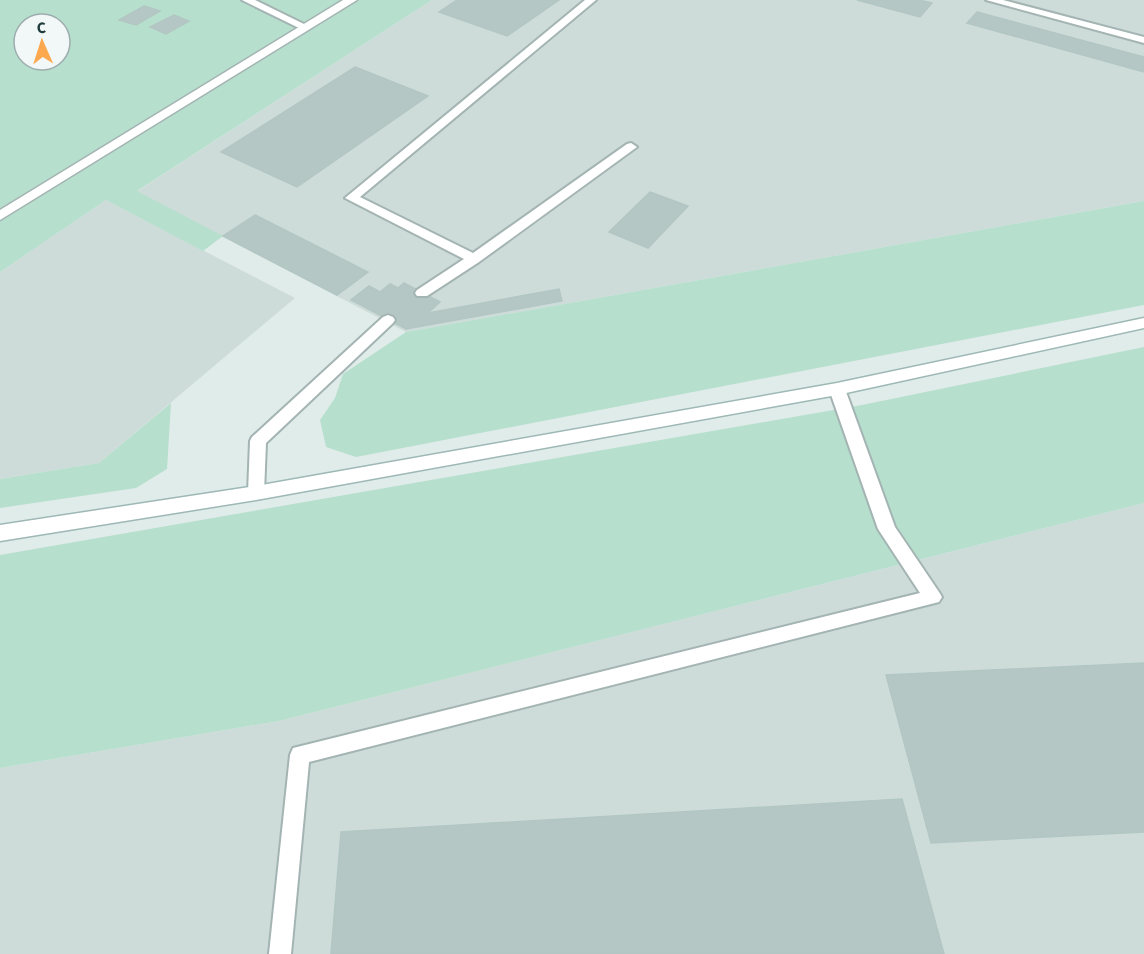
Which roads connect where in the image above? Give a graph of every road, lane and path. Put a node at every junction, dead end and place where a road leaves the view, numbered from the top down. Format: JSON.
{"nodes":[{"id":1,"x":247,"y":0,"type":"edge"},
{"id":2,"x":351,"y":0,"type":"edge"},
{"id":3,"x":591,"y":0,"type":"edge"},
{"id":4,"x":991,"y":0,"type":"edge"},
{"id":5,"x":306,"y":27,"type":"junction"},
{"id":6,"x":1144,"y":40,"type":"edge"},
{"id":7,"x":632,"y":147,"type":"dead end"},
{"id":8,"x":0,"y":216,"type":"edge"},
{"id":9,"x":474,"y":259,"type":"junction"},
{"id":10,"x":422,"y":293,"type":"dead end"},
{"id":11,"x":388,"y":320,"type":"dead end"},
{"id":12,"x":1144,"y":323,"type":"edge"},
{"id":13,"x":837,"y":389,"type":"junction"},
{"id":14,"x":256,"y":493,"type":"junction"},
{"id":15,"x":0,"y":533,"type":"edge"},
{"id":16,"x":280,"y":954,"type":"edge"}],
"edges":[{"from":1,"to":5,"type":"lane"},
{"from":2,"to":5,"type":"main road"},
{"from":3,"to":9,"type":"lane"},
{"from":4,"to":6,"type":"lane"},
{"from":5,"to":8,"type":"main road"},
{"from":7,"to":9,"type":"lane"},
{"from":9,"to":10,"type":"lane"},
{"from":11,"to":14,"type":"lane"},
{"from":12,"to":13,"type":"main road"},
{"from":13,"to":14,"type":"main road"},
{"from":13,"to":16,"type":"lane"},
{"from":14,"to":15,"type":"main road"}]}
